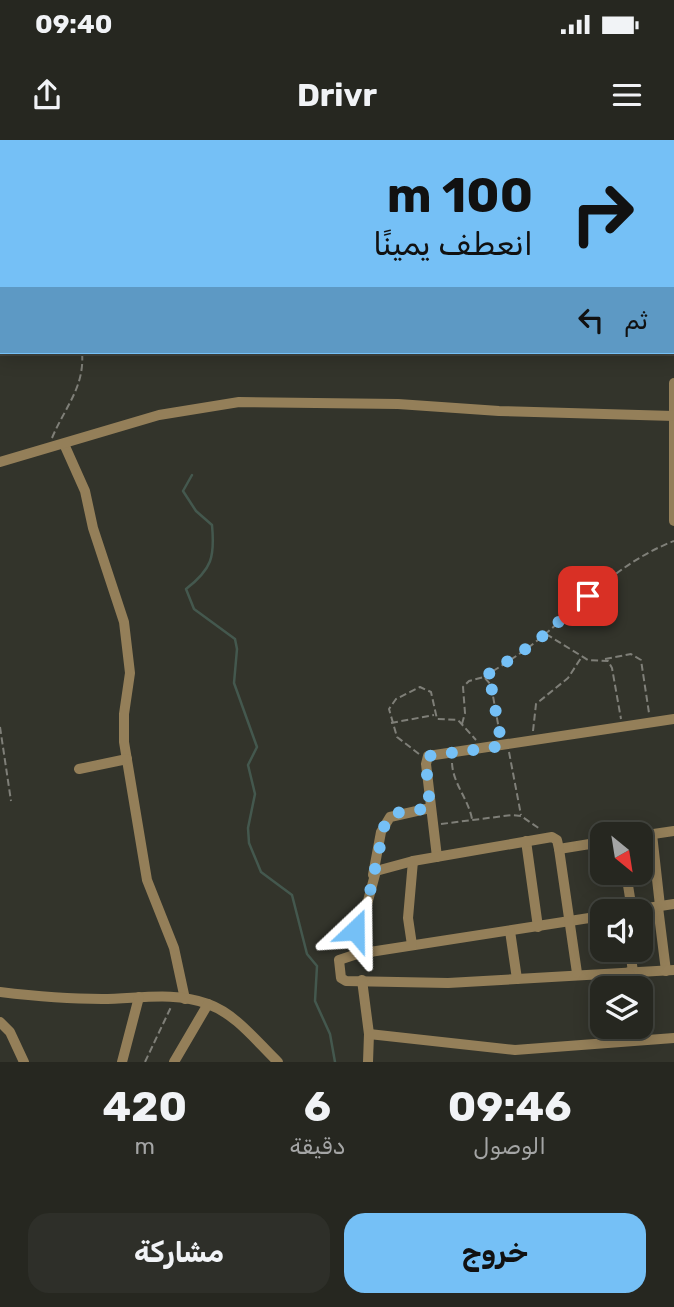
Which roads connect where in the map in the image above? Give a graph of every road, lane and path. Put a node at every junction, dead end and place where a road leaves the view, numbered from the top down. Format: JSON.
{"nodes":[{"id":1,"x":82,"y":354,"type":"edge"},
{"id":2,"x":674,"y":383,"type":"edge"},
{"id":3,"x":673,"y":416,"type":"edge"},
{"id":4,"x":64,"y":443,"type":"junction"},
{"id":5,"x":48,"y":448,"type":"junction"},
{"id":6,"x":0,"y":462,"type":"edge"},
{"id":7,"x":673,"y":479,"type":"edge"},
{"id":8,"x":674,"y":508,"type":"edge"},
{"id":9,"x":674,"y":522,"type":"edge"},
{"id":10,"x":674,"y":541,"type":"edge"},
{"id":11,"x":545,"y":634,"type":"junction"},
{"id":12,"x":581,"y":657,"type":"junction"},
{"id":13,"x":604,"y":660,"type":"junction"},
{"id":14,"x":484,"y":677,"type":"junction"},
{"id":15,"x":435,"y":715,"type":"junction"},
{"id":16,"x":674,"y":719,"type":"edge"},
{"id":17,"x":391,"y":723,"type":"junction"},
{"id":18,"x":651,"y":723,"type":"junction"},
{"id":19,"x":462,"y":724,"type":"junction"},
{"id":20,"x":0,"y":727,"type":"edge"},
{"id":21,"x":622,"y":727,"type":"junction"},
{"id":22,"x":535,"y":741,"type":"junction"},
{"id":23,"x":504,"y":746,"type":"junction"},
{"id":24,"x":484,"y":749,"type":"junction"},
{"id":25,"x":452,"y":752,"type":"junction"},
{"id":26,"x":127,"y":759,"type":"junction"},
{"id":27,"x":426,"y":759,"type":"junction"},
{"id":28,"x":79,"y":769,"type":"dead end"},
{"id":29,"x":11,"y":801,"type":"dead end"},
{"id":30,"x":430,"y":808,"type":"junction"},
{"id":31,"x":521,"y":817,"type":"junction"},
{"id":32,"x":472,"y":820,"type":"junction"},
{"id":33,"x":433,"y":825,"type":"junction"},
{"id":34,"x":674,"y":831,"type":"edge"},
{"id":35,"x":653,"y":834,"type":"edge"},
{"id":36,"x":552,"y":837,"type":"junction"},
{"id":37,"x":526,"y":841,"type":"junction"},
{"id":38,"x":590,"y":844,"type":"edge"},
{"id":39,"x":559,"y":849,"type":"junction"},
{"id":40,"x":438,"y":857,"type":"junction"},
{"id":41,"x":413,"y":861,"type":"junction"},
{"id":42,"x":653,"y":874,"type":"edge"},
{"id":43,"x":373,"y":875,"type":"junction"},
{"id":44,"x":674,"y":904,"type":"edge"},
{"id":45,"x":659,"y":907,"type":"junction"},
{"id":46,"x":653,"y":908,"type":"edge"},
{"id":47,"x":590,"y":919,"type":"edge"},
{"id":48,"x":570,"y":923,"type":"junction"},
{"id":49,"x":538,"y":928,"type":"junction"},
{"id":50,"x":510,"y":931,"type":"junction"},
{"id":51,"x":412,"y":945,"type":"junction"},
{"id":52,"x":357,"y":954,"type":"junction"},
{"id":53,"x":631,"y":962,"type":"edge"},
{"id":54,"x":670,"y":970,"type":"edge"},
{"id":55,"x":631,"y":972,"type":"junction"},
{"id":56,"x":577,"y":973,"type":"junction"},
{"id":57,"x":631,"y":976,"type":"edge"},
{"id":58,"x":517,"y":979,"type":"junction"},
{"id":59,"x":362,"y":980,"type":"junction"},
{"id":60,"x":0,"y":992,"type":"edge"},
{"id":61,"x":139,"y":997,"type":"junction"},
{"id":62,"x":181,"y":998,"type":"junction"},
{"id":63,"x":208,"y":1004,"type":"junction"},
{"id":64,"x":0,"y":1022,"type":"edge"},
{"id":65,"x":369,"y":1034,"type":"junction"},
{"id":66,"x":653,"y":1036,"type":"edge"},
{"id":67,"x":674,"y":1038,"type":"edge"},
{"id":68,"x":591,"y":1039,"type":"edge"},
{"id":69,"x":24,"y":1062,"type":"edge"},
{"id":70,"x":122,"y":1062,"type":"edge"},
{"id":71,"x":145,"y":1062,"type":"edge"},
{"id":72,"x":174,"y":1062,"type":"edge"},
{"id":73,"x":278,"y":1062,"type":"edge"},
{"id":74,"x":368,"y":1062,"type":"edge"}],
"edges":[{"from":1,"to":5,"type":"path"},
{"from":2,"to":3,"type":"street"},
{"from":3,"to":4,"type":"street"},
{"from":3,"to":7,"type":"street"},
{"from":4,"to":5,"type":"street"},
{"from":4,"to":26,"type":"street"},
{"from":5,"to":6,"type":"street"},
{"from":7,"to":8,"type":"street"},
{"from":8,"to":9,"type":"street"},
{"from":10,"to":11,"type":"path"},
{"from":11,"to":12,"type":"path"},
{"from":11,"to":14,"type":"path"},
{"from":12,"to":13,"type":"path"},
{"from":12,"to":22,"type":"path"},
{"from":13,"to":18,"type":"path"},
{"from":13,"to":21,"type":"path"},
{"from":14,"to":19,"type":"path"},
{"from":14,"to":23,"type":"path"},
{"from":15,"to":17,"type":"path"},
{"from":15,"to":17,"type":"path"},
{"from":15,"to":19,"type":"path"},
{"from":16,"to":18,"type":"street"},
{"from":17,"to":27,"type":"path"},
{"from":18,"to":21,"type":"street"},
{"from":19,"to":24,"type":"path"},
{"from":20,"to":29,"type":"path"},
{"from":21,"to":22,"type":"street"},
{"from":22,"to":23,"type":"street"},
{"from":23,"to":24,"type":"street"},
{"from":23,"to":31,"type":"path"},
{"from":24,"to":25,"type":"street"},
{"from":25,"to":27,"type":"street"},
{"from":25,"to":32,"type":"path"},
{"from":26,"to":28,"type":"street"},
{"from":26,"to":62,"type":"street"},
{"from":27,"to":30,"type":"street"},
{"from":30,"to":33,"type":"street"},
{"from":30,"to":43,"type":"street"},
{"from":31,"to":32,"type":"path"},
{"from":31,"to":36,"type":"path"},
{"from":32,"to":33,"type":"path"},
{"from":33,"to":40,"type":"street"},
{"from":34,"to":35,"type":"street"},
{"from":36,"to":37,"type":"street"},
{"from":36,"to":39,"type":"street"},
{"from":37,"to":40,"type":"street"},
{"from":37,"to":49,"type":"street"},
{"from":38,"to":39,"type":"street"},
{"from":39,"to":48,"type":"street"},
{"from":40,"to":41,"type":"street"},
{"from":41,"to":43,"type":"street"},
{"from":41,"to":51,"type":"street"},
{"from":42,"to":45,"type":"street"},
{"from":43,"to":52,"type":"street"},
{"from":44,"to":45,"type":"street"},
{"from":45,"to":46,"type":"street"},
{"from":45,"to":54,"type":"street"},
{"from":47,"to":48,"type":"street"},
{"from":48,"to":49,"type":"street"},
{"from":48,"to":56,"type":"street"},
{"from":49,"to":50,"type":"street"},
{"from":50,"to":51,"type":"street"},
{"from":50,"to":58,"type":"street"},
{"from":51,"to":52,"type":"street"},
{"from":52,"to":59,"type":"street"},
{"from":53,"to":55,"type":"street"},
{"from":54,"to":55,"type":"street"},
{"from":55,"to":56,"type":"street"},
{"from":55,"to":57,"type":"street"},
{"from":56,"to":58,"type":"street"},
{"from":58,"to":59,"type":"street"},
{"from":59,"to":65,"type":"street"},
{"from":60,"to":61,"type":"street"},
{"from":61,"to":62,"type":"street"},
{"from":61,"to":70,"type":"street"},
{"from":62,"to":63,"type":"street"},
{"from":62,"to":71,"type":"path"},
{"from":63,"to":72,"type":"street"},
{"from":63,"to":73,"type":"street"},
{"from":64,"to":69,"type":"street"},
{"from":65,"to":68,"type":"street"},
{"from":65,"to":74,"type":"street"},
{"from":66,"to":67,"type":"street"}]}
